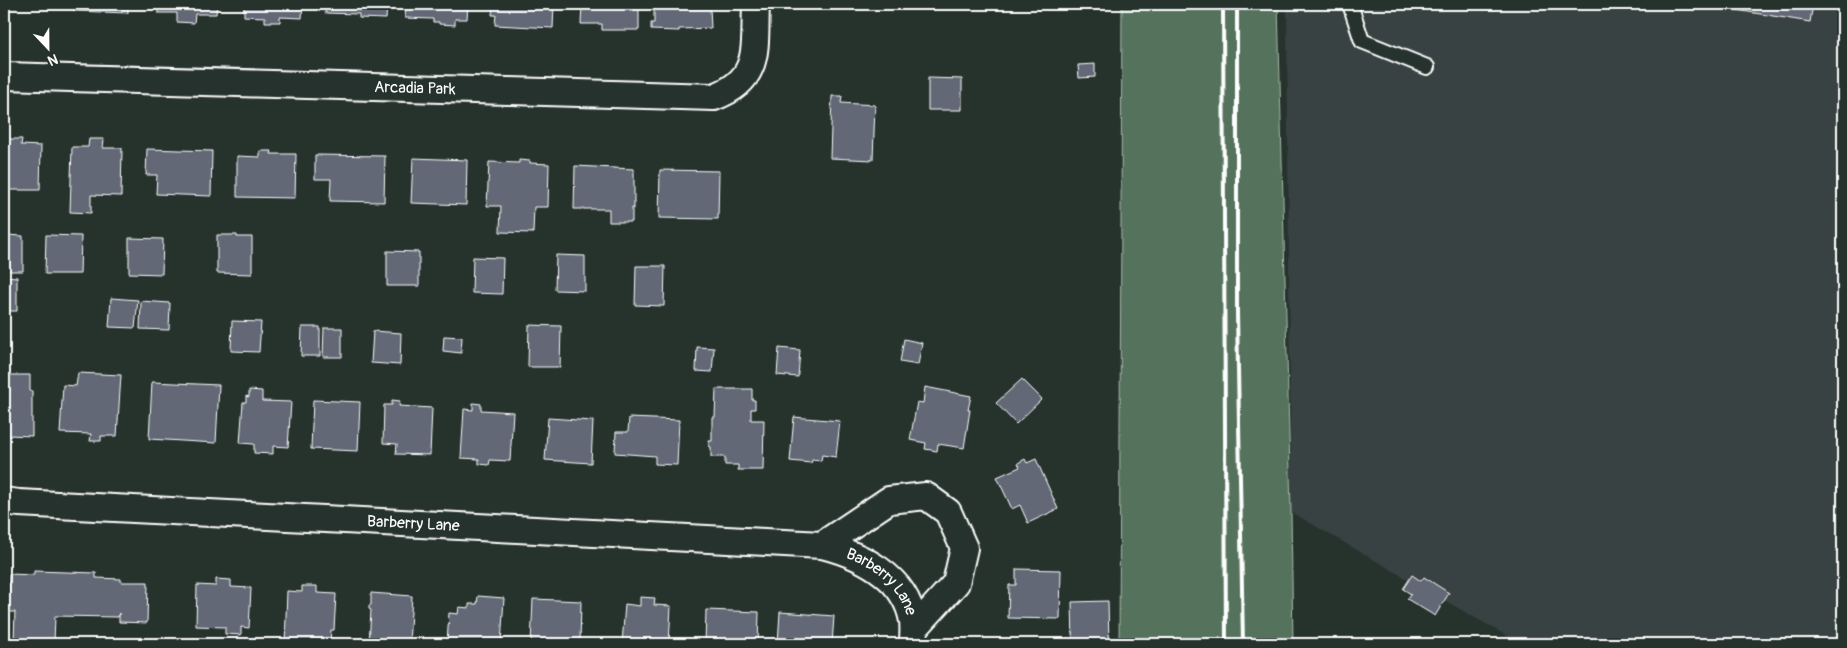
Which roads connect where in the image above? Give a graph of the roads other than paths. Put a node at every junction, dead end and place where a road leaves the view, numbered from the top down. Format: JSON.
{"nodes":[{"id":1,"x":756,"y":4,"type":"edge"},
{"id":2,"x":1350,"y":4,"type":"edge"},
{"id":3,"x":1426,"y":67,"type":"dead end"},
{"id":4,"x":4,"y":76,"type":"edge"},
{"id":5,"x":4,"y":500,"type":"edge"},
{"id":6,"x":822,"y":545,"type":"junction"},
{"id":7,"x":913,"y":637,"type":"edge"}],
"edges":[{"from":1,"to":4,"type":"street","name":"Arcadia Park"},
{"from":2,"to":3,"type":"lane"},
{"from":5,"to":6,"type":"street","name":"Barberry Lane"},
{"from":6,"to":7,"type":"street","name":"Barberry Lane"},
{"from":6,"to":7,"type":"street","name":"Barberry Lane"}]}
